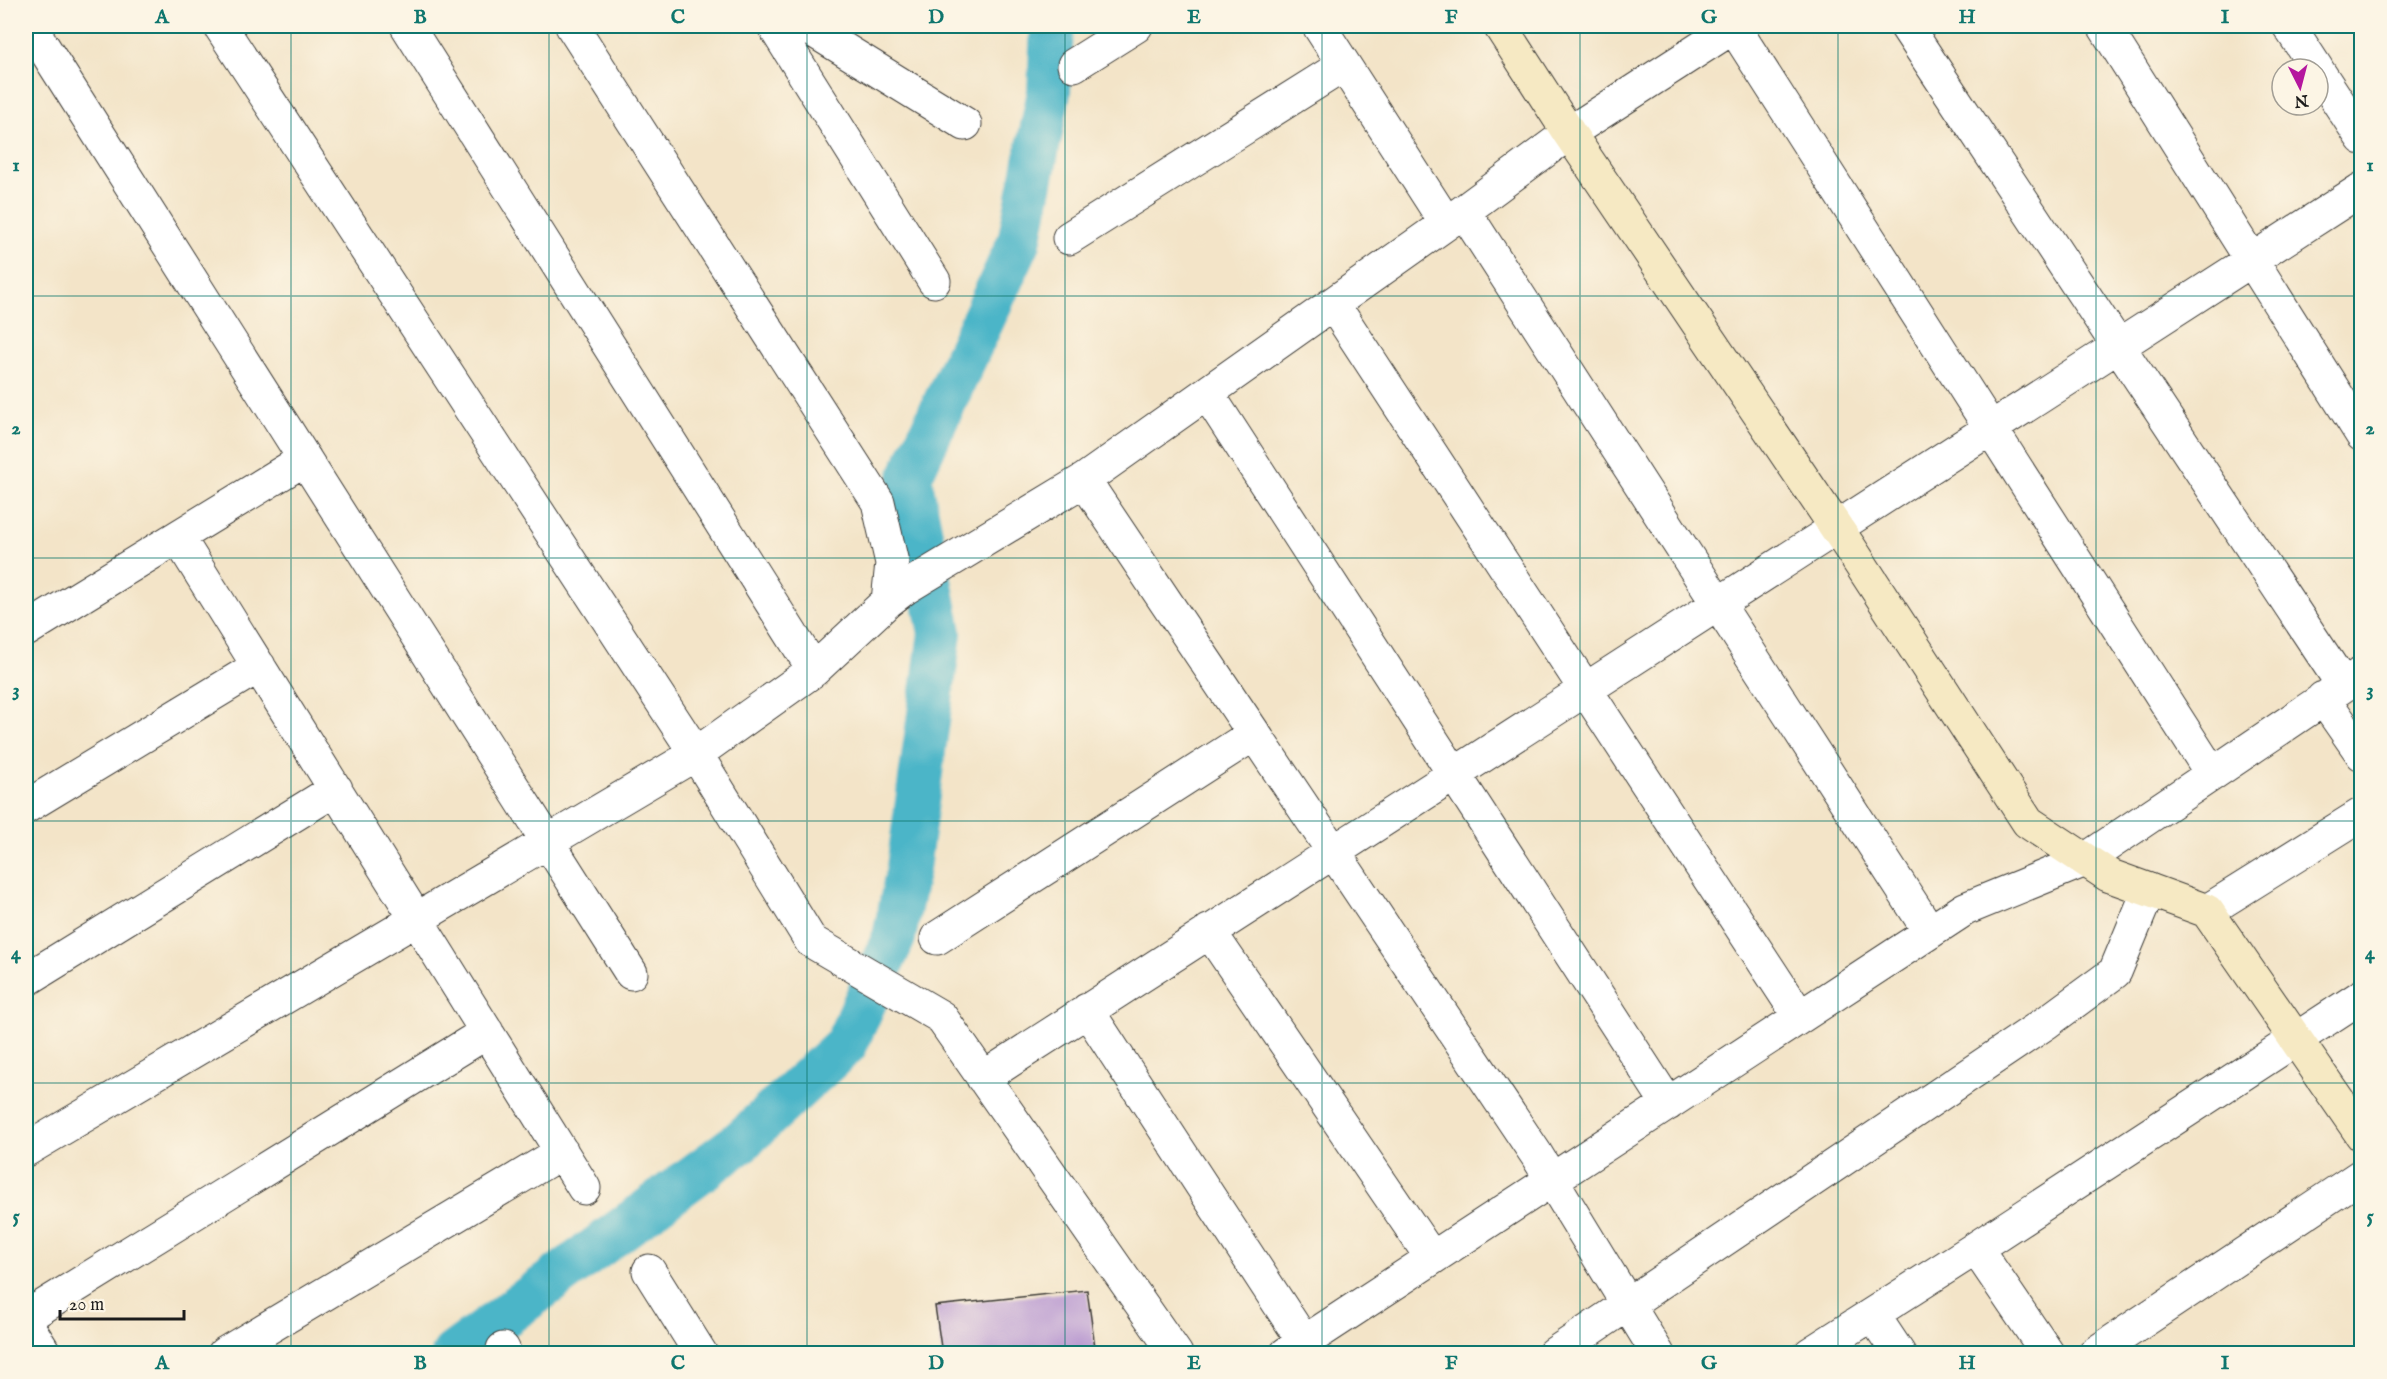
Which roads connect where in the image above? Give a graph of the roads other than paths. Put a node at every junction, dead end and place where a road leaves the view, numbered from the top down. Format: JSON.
{"nodes":[{"id":1,"x":30,"y":26,"type":"edge"},
{"id":2,"x":220,"y":26,"type":"edge"},
{"id":3,"x":407,"y":26,"type":"edge"},
{"id":4,"x":572,"y":26,"type":"edge"},
{"id":5,"x":774,"y":26,"type":"edge"},
{"id":6,"x":806,"y":26,"type":"edge"},
{"id":7,"x":1136,"y":26,"type":"edge"},
{"id":8,"x":1319,"y":26,"type":"edge"},
{"id":9,"x":1500,"y":26,"type":"edge"},
{"id":10,"x":1734,"y":26,"type":"edge"},
{"id":11,"x":1906,"y":26,"type":"edge"},
{"id":12,"x":2104,"y":26,"type":"edge"},
{"id":13,"x":2289,"y":26,"type":"edge"},
{"id":14,"x":2309,"y":57,"type":"edge"},
{"id":15,"x":1074,"y":65,"type":"dead end"},
{"id":16,"x":1344,"y":65,"type":"junction"},
{"id":17,"x":2330,"y":90,"type":"edge"},
{"id":18,"x":965,"y":124,"type":"dead end"},
{"id":19,"x":1569,"y":133,"type":"junction"},
{"id":20,"x":2361,"y":138,"type":"edge"},
{"id":21,"x":2361,"y":189,"type":"edge"},
{"id":22,"x":1455,"y":217,"type":"junction"},
{"id":23,"x":1069,"y":238,"type":"dead end"},
{"id":24,"x":2251,"y":260,"type":"junction"},
{"id":25,"x":934,"y":280,"type":"dead end"},
{"id":26,"x":1333,"y":304,"type":"junction"},
{"id":27,"x":2118,"y":345,"type":"junction"},
{"id":28,"x":1207,"y":393,"type":"junction"},
{"id":29,"x":1990,"y":428,"type":"junction"},
{"id":30,"x":2361,"y":435,"type":"edge"},
{"id":31,"x":305,"y":459,"type":"junction"},
{"id":32,"x":1083,"y":480,"type":"junction"},
{"id":33,"x":1836,"y":528,"type":"junction"},
{"id":34,"x":178,"y":537,"type":"junction"},
{"id":35,"x":896,"y":595,"type":"junction"},
{"id":36,"x":1718,"y":604,"type":"junction"},
{"id":37,"x":26,"y":630,"type":"edge"},
{"id":38,"x":260,"y":666,"type":"junction"},
{"id":39,"x":814,"y":670,"type":"junction"},
{"id":40,"x":2342,"y":686,"type":"edge"},
{"id":41,"x":1585,"y":689,"type":"junction"},
{"id":42,"x":1254,"y":734,"type":"junction"},
{"id":43,"x":696,"y":754,"type":"junction"},
{"id":44,"x":2361,"y":754,"type":"edge"},
{"id":45,"x":1454,"y":774,"type":"junction"},
{"id":46,"x":2212,"y":774,"type":"junction"},
{"id":47,"x":336,"y":789,"type":"junction"},
{"id":48,"x":26,"y":807,"type":"edge"},
{"id":49,"x":2361,"y":814,"type":"edge"},
{"id":50,"x":547,"y":842,"type":"junction"},
{"id":51,"x":1333,"y":852,"type":"junction"},
{"id":52,"x":2085,"y":860,"type":"junction"},
{"id":53,"x":2149,"y":890,"type":"junction"},
{"id":54,"x":2207,"y":911,"type":"junction"},
{"id":55,"x":417,"y":918,"type":"junction"},
{"id":56,"x":1209,"y":931,"type":"junction"},
{"id":57,"x":1930,"y":932,"type":"junction"},
{"id":58,"x":937,"y":938,"type":"dead end"},
{"id":59,"x":631,"y":974,"type":"dead end"},
{"id":60,"x":26,"y":980,"type":"edge"},
{"id":61,"x":2361,"y":996,"type":"edge"},
{"id":62,"x":1087,"y":1010,"type":"junction"},
{"id":63,"x":1800,"y":1017,"type":"junction"},
{"id":64,"x":487,"y":1032,"type":"junction"},
{"id":65,"x":2296,"y":1038,"type":"junction"},
{"id":66,"x":983,"y":1078,"type":"junction"},
{"id":67,"x":1668,"y":1104,"type":"junction"},
{"id":68,"x":2361,"y":1135,"type":"edge"},
{"id":69,"x":26,"y":1150,"type":"edge"},
{"id":70,"x":562,"y":1152,"type":"junction"},
{"id":71,"x":2361,"y":1175,"type":"edge"},
{"id":72,"x":1553,"y":1179,"type":"junction"},
{"id":73,"x":584,"y":1188,"type":"dead end"},
{"id":74,"x":1976,"y":1248,"type":"junction"},
{"id":75,"x":1432,"y":1257,"type":"junction"},
{"id":76,"x":649,"y":1271,"type":"dead end"},
{"id":77,"x":1628,"y":1304,"type":"junction"},
{"id":78,"x":1873,"y":1314,"type":"junction"},
{"id":79,"x":26,"y":1317,"type":"edge"},
{"id":80,"x":26,"y":1323,"type":"edge"},
{"id":81,"x":1295,"y":1348,"type":"edge"},
{"id":82,"x":45,"y":1353,"type":"edge"},
{"id":83,"x":224,"y":1353,"type":"edge"},
{"id":84,"x":701,"y":1353,"type":"edge"},
{"id":85,"x":1176,"y":1353,"type":"edge"},
{"id":86,"x":1554,"y":1353,"type":"edge"},
{"id":87,"x":1658,"y":1353,"type":"edge"},
{"id":88,"x":1810,"y":1353,"type":"edge"},
{"id":89,"x":1899,"y":1353,"type":"edge"},
{"id":90,"x":2049,"y":1353,"type":"edge"},
{"id":91,"x":2094,"y":1353,"type":"edge"}],
"edges":[{"from":1,"to":31,"type":"street"},
{"from":2,"to":43,"type":"street"},
{"from":3,"to":39,"type":"street"},
{"from":4,"to":35,"type":"street"},
{"from":5,"to":25,"type":"street"},
{"from":6,"to":18,"type":"street"},
{"from":7,"to":15,"type":"street"},
{"from":8,"to":16,"type":"street"},
{"from":9,"to":19,"type":"street"},
{"from":10,"to":19,"type":"street"},
{"from":10,"to":29,"type":"street"},
{"from":11,"to":27,"type":"street"},
{"from":12,"to":24,"type":"street"},
{"from":13,"to":14,"type":"street"},
{"from":16,"to":22,"type":"street"},
{"from":16,"to":23,"type":"street"},
{"from":17,"to":20,"type":"street"},
{"from":19,"to":22,"type":"street"},
{"from":19,"to":33,"type":"street"},
{"from":21,"to":24,"type":"street"},
{"from":22,"to":26,"type":"street"},
{"from":22,"to":36,"type":"street"},
{"from":24,"to":27,"type":"street"},
{"from":24,"to":30,"type":"street"},
{"from":26,"to":28,"type":"street"},
{"from":26,"to":41,"type":"street"},
{"from":27,"to":29,"type":"street"},
{"from":27,"to":40,"type":"street"},
{"from":28,"to":32,"type":"street"},
{"from":28,"to":45,"type":"street"},
{"from":29,"to":33,"type":"street"},
{"from":29,"to":46,"type":"street"},
{"from":31,"to":34,"type":"street"},
{"from":31,"to":50,"type":"street"},
{"from":32,"to":35,"type":"street"},
{"from":32,"to":42,"type":"street"},
{"from":33,"to":36,"type":"street"},
{"from":33,"to":52,"type":"street"},
{"from":34,"to":37,"type":"street"},
{"from":34,"to":38,"type":"street"},
{"from":35,"to":39,"type":"street"},
{"from":36,"to":41,"type":"street"},
{"from":36,"to":57,"type":"street"},
{"from":38,"to":47,"type":"street"},
{"from":38,"to":48,"type":"street"},
{"from":39,"to":43,"type":"street"},
{"from":40,"to":44,"type":"street"},
{"from":40,"to":46,"type":"street"},
{"from":41,"to":45,"type":"street"},
{"from":41,"to":63,"type":"street"},
{"from":42,"to":51,"type":"street"},
{"from":42,"to":58,"type":"street"},
{"from":43,"to":50,"type":"street"},
{"from":43,"to":66,"type":"street"},
{"from":45,"to":51,"type":"street"},
{"from":45,"to":67,"type":"street"},
{"from":46,"to":52,"type":"street"},
{"from":47,"to":55,"type":"street"},
{"from":47,"to":60,"type":"street"},
{"from":49,"to":54,"type":"street"},
{"from":50,"to":55,"type":"street"},
{"from":50,"to":59,"type":"street"},
{"from":51,"to":56,"type":"street"},
{"from":51,"to":72,"type":"street"},
{"from":52,"to":53,"type":"street"},
{"from":52,"to":57,"type":"street"},
{"from":53,"to":54,"type":"street"},
{"from":53,"to":77,"type":"street"},
{"from":54,"to":65,"type":"street"},
{"from":55,"to":64,"type":"street"},
{"from":55,"to":69,"type":"street"},
{"from":56,"to":62,"type":"street"},
{"from":56,"to":75,"type":"street"},
{"from":57,"to":63,"type":"street"},
{"from":61,"to":65,"type":"street"},
{"from":62,"to":66,"type":"street"},
{"from":62,"to":81,"type":"street"},
{"from":63,"to":67,"type":"street"},
{"from":64,"to":70,"type":"street"},
{"from":64,"to":79,"type":"street"},
{"from":65,"to":68,"type":"street"},
{"from":65,"to":74,"type":"street"},
{"from":66,"to":85,"type":"street"},
{"from":67,"to":72,"type":"street"},
{"from":70,"to":73,"type":"street"},
{"from":70,"to":83,"type":"street"},
{"from":71,"to":91,"type":"street"},
{"from":72,"to":75,"type":"street"},
{"from":72,"to":77,"type":"street"},
{"from":74,"to":78,"type":"street"},
{"from":74,"to":90,"type":"street"},
{"from":75,"to":81,"type":"street"},
{"from":76,"to":84,"type":"street"},
{"from":77,"to":86,"type":"street"},
{"from":77,"to":87,"type":"street"},
{"from":78,"to":88,"type":"street"},
{"from":78,"to":89,"type":"street"},
{"from":80,"to":82,"type":"street"}]}
